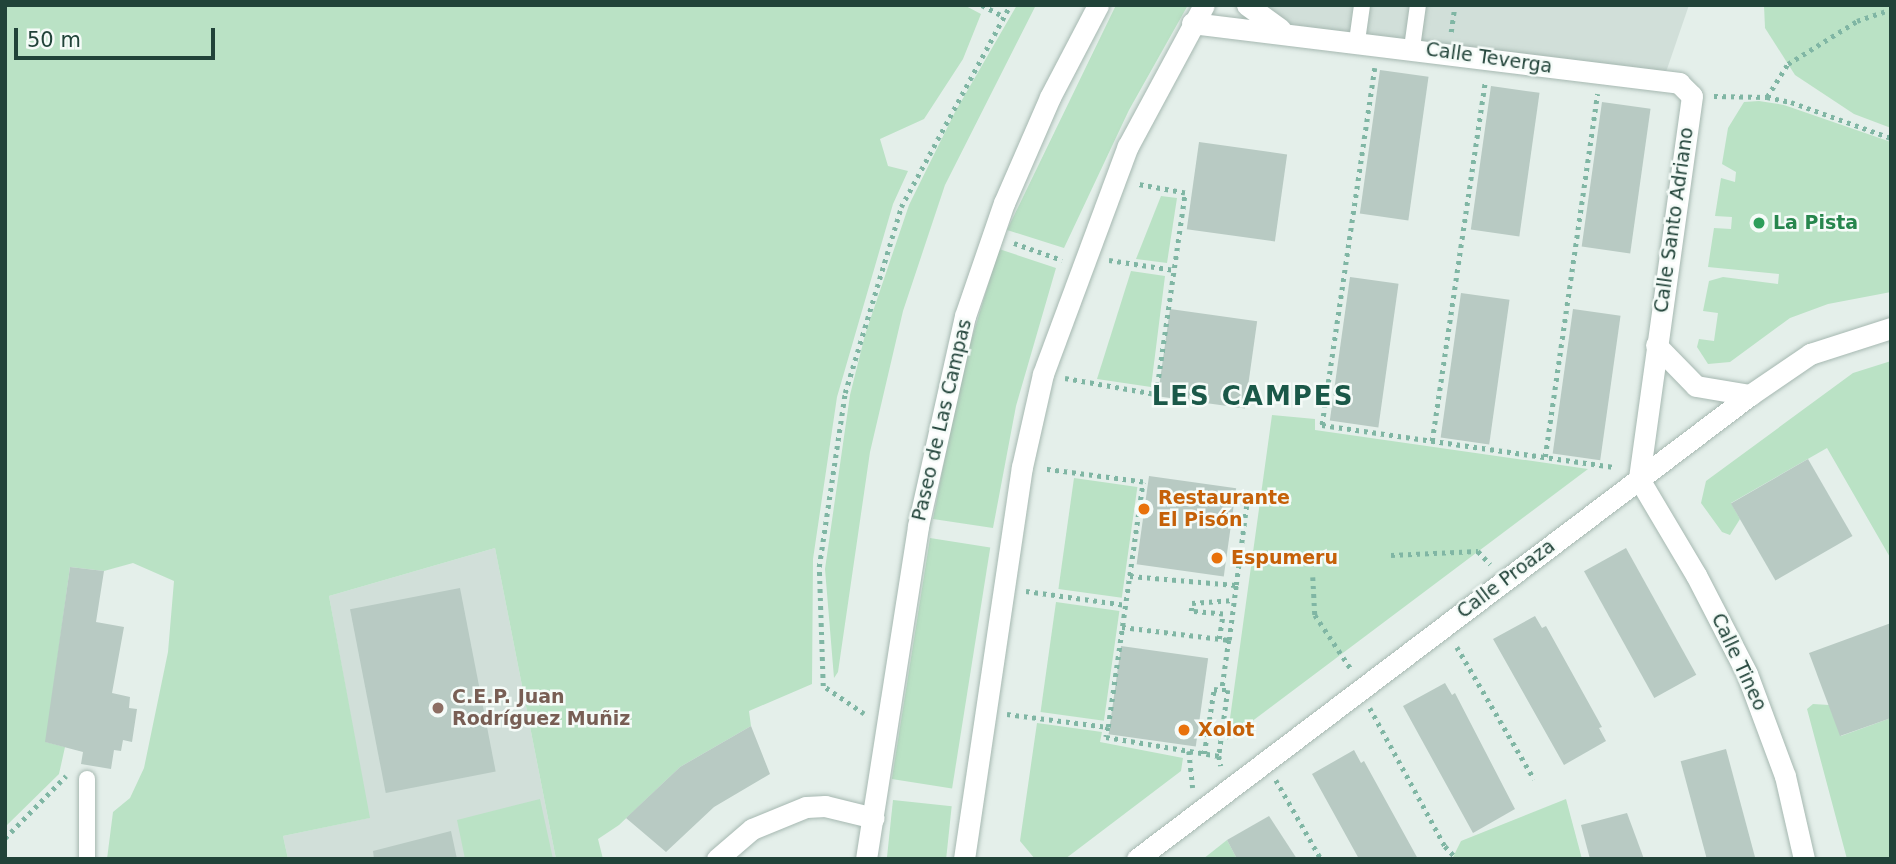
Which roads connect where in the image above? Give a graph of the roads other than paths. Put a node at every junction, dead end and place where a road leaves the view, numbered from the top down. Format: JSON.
{"nodes":[{"id":1,"x":1098,"y":5,"type":"edge"},
{"id":2,"x":1247,"y":5,"type":"edge"},
{"id":3,"x":1362,"y":5,"type":"edge"},
{"id":4,"x":1418,"y":5,"type":"edge"},
{"id":5,"x":1198,"y":14,"type":"edge"},
{"id":6,"x":1282,"y":31,"type":"junction"},
{"id":7,"x":1357,"y":41,"type":"junction"},
{"id":8,"x":1412,"y":48,"type":"junction"},
{"id":9,"x":1692,"y":96,"type":"joint"},
{"id":10,"x":1891,"y":328,"type":"edge"},
{"id":11,"x":1656,"y":345,"type":"junction"},
{"id":12,"x":1750,"y":395,"type":"junction"},
{"id":13,"x":1639,"y":475,"type":"junction"},
{"id":14,"x":87,"y":779,"type":"road end"},
{"id":15,"x":874,"y":818,"type":"junction"},
{"id":16,"x":87,"y":859,"type":"edge"},
{"id":17,"x":717,"y":859,"type":"edge"},
{"id":18,"x":866,"y":859,"type":"edge"},
{"id":19,"x":964,"y":859,"type":"edge"},
{"id":20,"x":1137,"y":859,"type":"edge"},
{"id":21,"x":1804,"y":859,"type":"edge"}],
"edges":[{"from":1,"to":15,"type":"street","name":"Paseo de Las Campas"},
{"from":2,"to":6,"type":"street","name":"Calle Teverga"},
{"from":3,"to":7,"type":"lane"},
{"from":4,"to":8,"type":"lane"},
{"from":5,"to":6,"type":"street","name":"Calle Teverga"},
{"from":5,"to":19,"type":"street"},
{"from":6,"to":7,"type":"street","name":"Calle Teverga"},
{"from":7,"to":8,"type":"street","name":"Calle Teverga"},
{"from":8,"to":9,"type":"street","name":"Calle Teverga"},
{"from":9,"to":11,"type":"street","name":"Calle Santo Adriano"},
{"from":10,"to":12,"type":"street","name":"Calle Proaza"},
{"from":11,"to":12,"type":"street"},
{"from":11,"to":13,"type":"street","name":"Calle Santo Adriano"},
{"from":12,"to":13,"type":"street","name":"Calle Proaza"},
{"from":13,"to":20,"type":"street","name":"Calle Proaza"},
{"from":13,"to":21,"type":"street","name":"Calle Tineo"},
{"from":14,"to":16,"type":"lane"},
{"from":15,"to":17,"type":"street"},
{"from":15,"to":18,"type":"street","name":"Paseo de Las Campas"}]}
